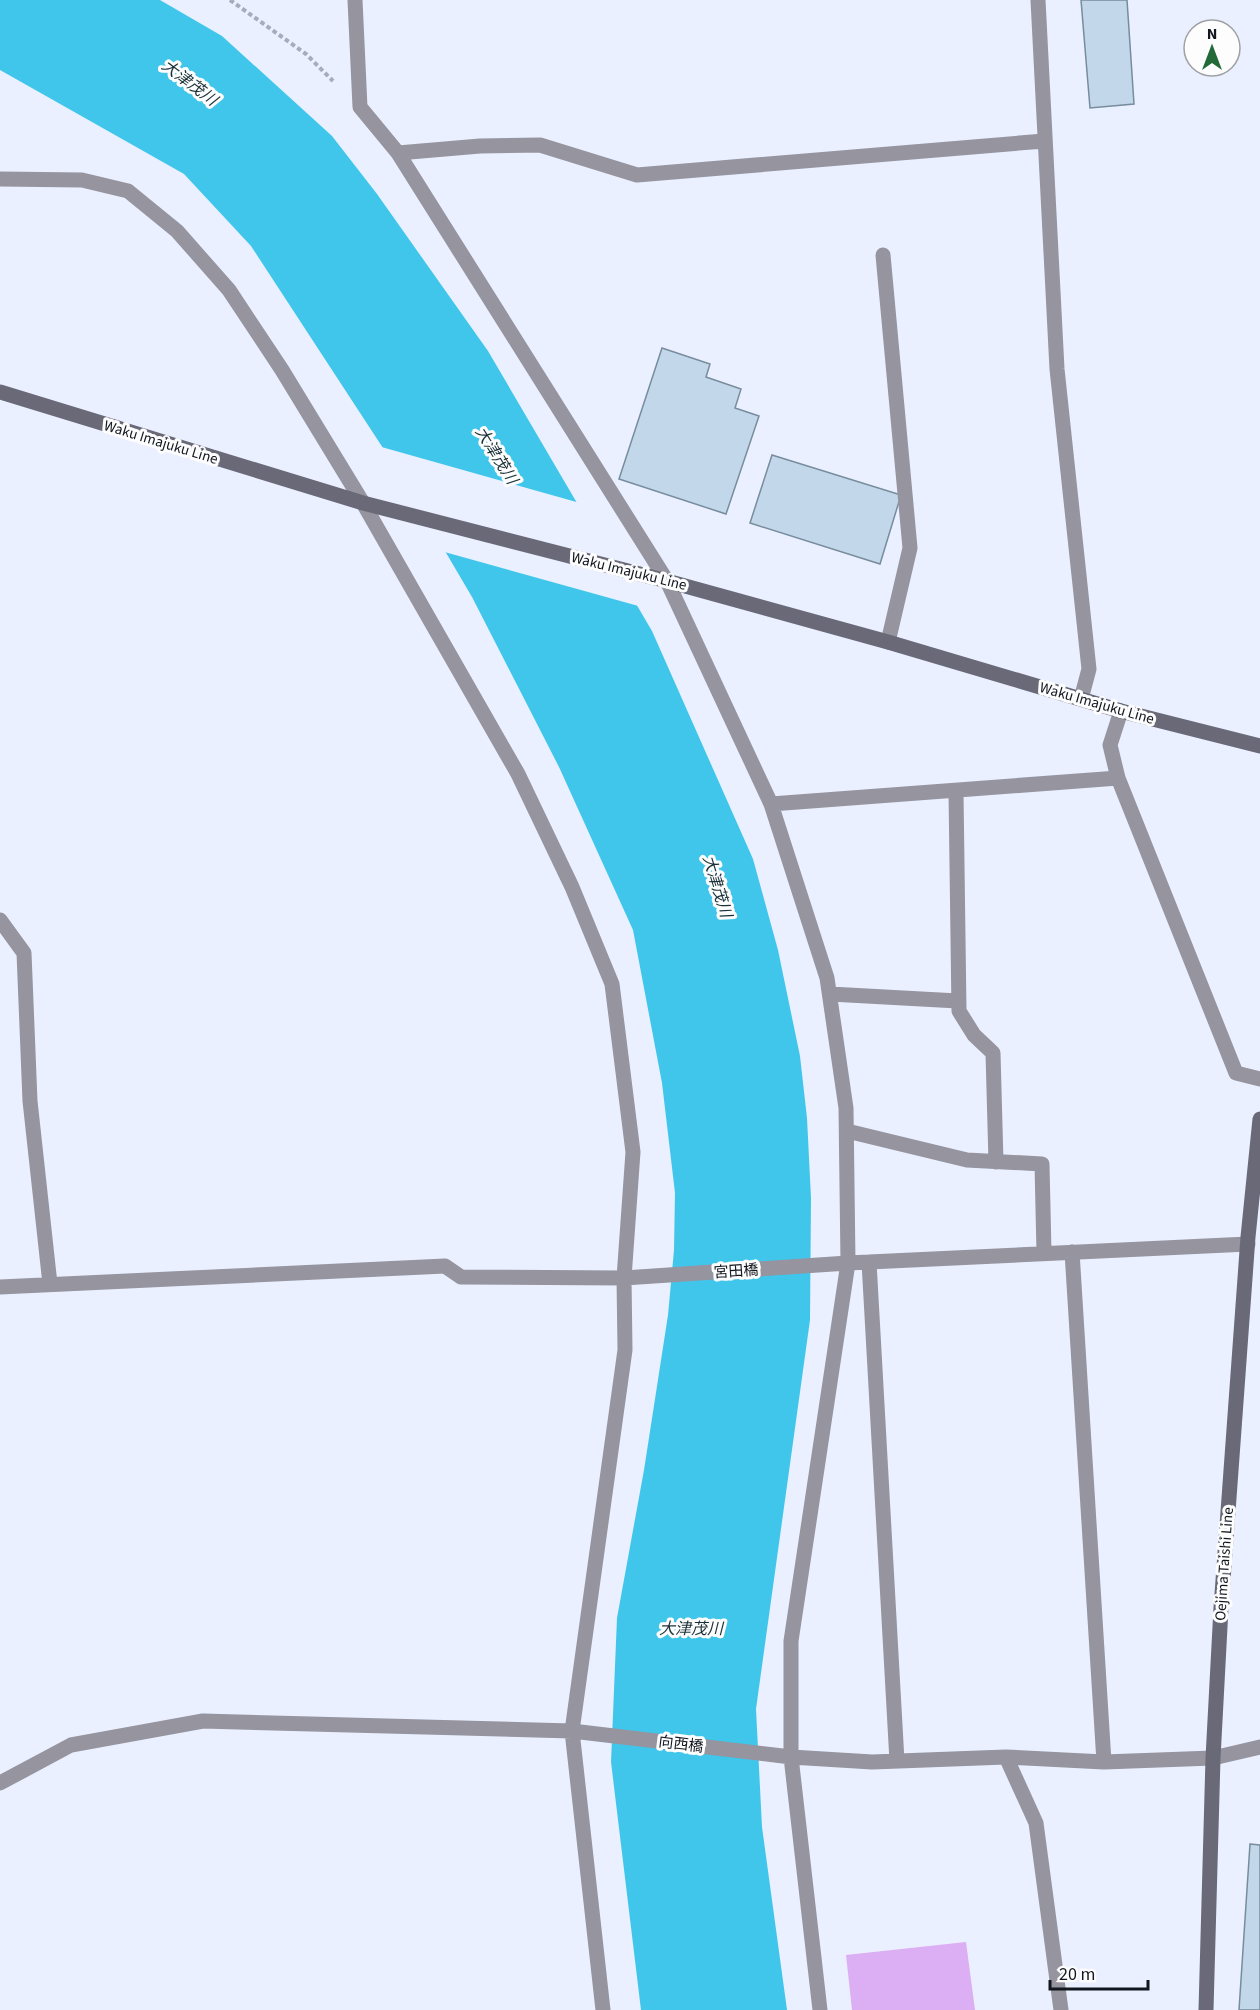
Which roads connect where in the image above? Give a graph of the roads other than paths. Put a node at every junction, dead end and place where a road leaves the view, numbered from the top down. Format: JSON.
{"nodes":[{"id":1,"x":355,"y":0,"type":"edge"},
{"id":2,"x":1038,"y":0,"type":"edge"},
{"id":3,"x":1044,"y":141,"type":"junction"},
{"id":4,"x":398,"y":153,"type":"junction"},
{"id":5,"x":0,"y":179,"type":"edge"},
{"id":6,"x":883,"y":255,"type":"dead end"},
{"id":7,"x":0,"y":392,"type":"edge"},
{"id":8,"x":363,"y":504,"type":"junction"},
{"id":9,"x":668,"y":581,"type":"junction"},
{"id":10,"x":888,"y":642,"type":"junction"},
{"id":11,"x":1081,"y":699,"type":"junction"},
{"id":12,"x":1122,"y":711,"type":"junction"},
{"id":13,"x":1260,"y":746,"type":"edge"},
{"id":14,"x":1118,"y":778,"type":"junction"},
{"id":15,"x":956,"y":792,"type":"junction"},
{"id":16,"x":771,"y":804,"type":"junction"},
{"id":17,"x":0,"y":920,"type":"edge"},
{"id":18,"x":830,"y":994,"type":"junction"},
{"id":19,"x":958,"y":1001,"type":"junction"},
{"id":20,"x":1260,"y":1079,"type":"edge"},
{"id":21,"x":1260,"y":1119,"type":"edge"},
{"id":22,"x":847,"y":1131,"type":"junction"},
{"id":23,"x":996,"y":1162,"type":"junction"},
{"id":24,"x":1252,"y":1239,"type":"edge"},
{"id":25,"x":1072,"y":1252,"type":"junction"},
{"id":26,"x":1044,"y":1253,"type":"junction"},
{"id":27,"x":869,"y":1262,"type":"junction"},
{"id":28,"x":848,"y":1263,"type":"junction"},
{"id":29,"x":624,"y":1278,"type":"junction"},
{"id":30,"x":50,"y":1284,"type":"junction"},
{"id":31,"x":0,"y":1287,"type":"edge"},
{"id":32,"x":572,"y":1731,"type":"junction"},
{"id":33,"x":1260,"y":1747,"type":"edge"},
{"id":34,"x":791,"y":1756,"type":"junction"},
{"id":35,"x":1006,"y":1757,"type":"junction"},
{"id":36,"x":1213,"y":1758,"type":"junction"},
{"id":37,"x":897,"y":1761,"type":"junction"},
{"id":38,"x":1104,"y":1762,"type":"junction"},
{"id":39,"x":0,"y":1783,"type":"edge"},
{"id":40,"x":603,"y":2010,"type":"edge"},
{"id":41,"x":820,"y":2010,"type":"edge"},
{"id":42,"x":1061,"y":2010,"type":"edge"},
{"id":43,"x":1206,"y":2010,"type":"edge"}],
"edges":[{"from":1,"to":4,"type":"street"},
{"from":2,"to":3,"type":"street"},
{"from":3,"to":4,"type":"street"},
{"from":3,"to":11,"type":"street"},
{"from":4,"to":9,"type":"street"},
{"from":5,"to":8,"type":"street"},
{"from":6,"to":10,"type":"street"},
{"from":7,"to":8,"type":"main road","name":"Waku Imajuku Line"},
{"from":8,"to":9,"type":"main road","name":"Waku Imajuku Line"},
{"from":8,"to":29,"type":"street"},
{"from":9,"to":10,"type":"main road","name":"Waku Imajuku Line"},
{"from":9,"to":16,"type":"street"},
{"from":10,"to":11,"type":"main road","name":"Waku Imajuku Line"},
{"from":11,"to":12,"type":"main road","name":"Waku Imajuku Line"},
{"from":12,"to":13,"type":"main road","name":"Waku Imajuku Line"},
{"from":12,"to":14,"type":"street"},
{"from":14,"to":15,"type":"street"},
{"from":14,"to":20,"type":"street"},
{"from":15,"to":16,"type":"street"},
{"from":15,"to":19,"type":"street"},
{"from":16,"to":18,"type":"street"},
{"from":17,"to":30,"type":"street"},
{"from":18,"to":19,"type":"street"},
{"from":18,"to":22,"type":"street"},
{"from":19,"to":23,"type":"street"},
{"from":21,"to":24,"type":"main road","name":"Oejima Taishi Line"},
{"from":22,"to":23,"type":"street"},
{"from":22,"to":28,"type":"street"},
{"from":23,"to":26,"type":"street"},
{"from":24,"to":25,"type":"street","name":"宮田橋"},
{"from":24,"to":36,"type":"main road","name":"Oejima Taishi Line"},
{"from":25,"to":26,"type":"street","name":"宮田橋"},
{"from":25,"to":38,"type":"street"},
{"from":26,"to":27,"type":"street","name":"宮田橋"},
{"from":27,"to":28,"type":"street","name":"宮田橋"},
{"from":27,"to":37,"type":"street"},
{"from":28,"to":29,"type":"street","name":"宮田橋"},
{"from":28,"to":34,"type":"street"},
{"from":29,"to":30,"type":"street","name":"宮田橋"},
{"from":29,"to":32,"type":"street"},
{"from":30,"to":31,"type":"street","name":"宮田橋"},
{"from":32,"to":34,"type":"street","name":"向西橋"},
{"from":32,"to":39,"type":"street","name":"向西橋"},
{"from":32,"to":40,"type":"street"},
{"from":33,"to":36,"type":"street","name":"向西橋"},
{"from":34,"to":37,"type":"street","name":"向西橋"},
{"from":34,"to":41,"type":"street"},
{"from":35,"to":37,"type":"street","name":"向西橋"},
{"from":35,"to":38,"type":"street","name":"向西橋"},
{"from":35,"to":42,"type":"street"},
{"from":36,"to":38,"type":"street","name":"向西橋"},
{"from":36,"to":43,"type":"main road","name":"Oejima Taishi Line"}]}
